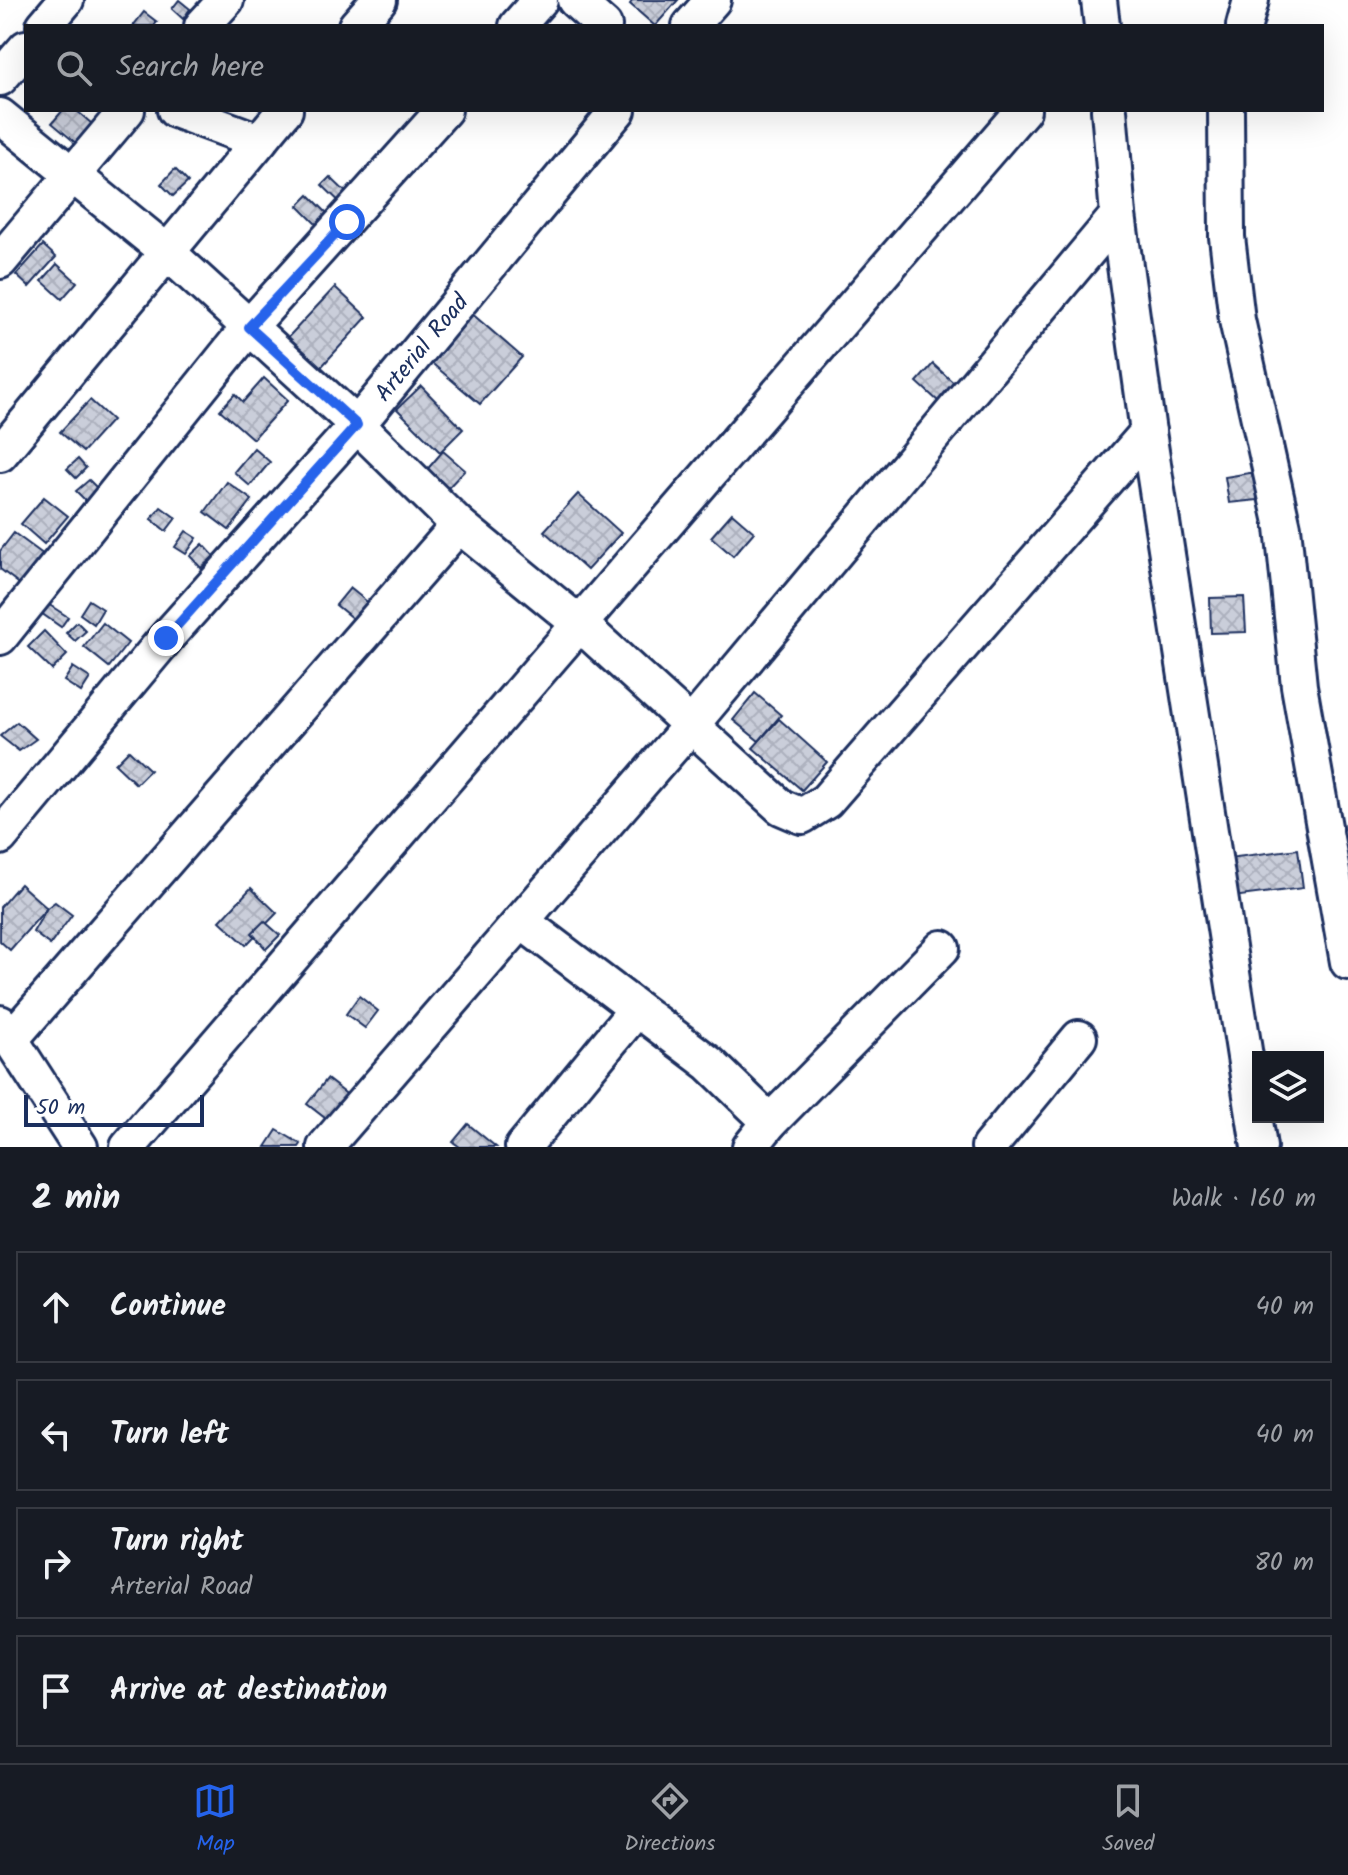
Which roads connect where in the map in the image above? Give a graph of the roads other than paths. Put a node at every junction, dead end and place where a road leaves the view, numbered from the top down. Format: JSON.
{"nodes":[{"id":1,"x":66,"y":0,"type":"edge"},
{"id":2,"x":226,"y":0,"type":"edge"},
{"id":3,"x":379,"y":0,"type":"edge"},
{"id":4,"x":540,"y":0,"type":"edge"},
{"id":5,"x":575,"y":0,"type":"edge"},
{"id":6,"x":713,"y":0,"type":"edge"},
{"id":7,"x":1251,"y":0,"type":"edge"},
{"id":8,"x":46,"y":24,"type":"edge"},
{"id":9,"x":204,"y":24,"type":"edge"},
{"id":10,"x":358,"y":24,"type":"edge"},
{"id":11,"x":519,"y":24,"type":"edge"},
{"id":12,"x":602,"y":24,"type":"edge"},
{"id":13,"x":692,"y":24,"type":"edge"},
{"id":14,"x":1245,"y":24,"type":"edge"},
{"id":15,"x":24,"y":50,"type":"edge"},
{"id":16,"x":0,"y":78,"type":"edge"},
{"id":17,"x":125,"y":112,"type":"edge"},
{"id":18,"x":180,"y":112,"type":"edge"},
{"id":19,"x":283,"y":112,"type":"edge"},
{"id":20,"x":442,"y":112,"type":"edge"},
{"id":21,"x":616,"y":112,"type":"edge"},
{"id":22,"x":1021,"y":112,"type":"edge"},
{"id":23,"x":1109,"y":112,"type":"edge"},
{"id":24,"x":1226,"y":112,"type":"edge"},
{"id":25,"x":0,"y":116,"type":"edge"},
{"id":26,"x":259,"y":141,"type":"junction"},
{"id":27,"x":72,"y":175,"type":"junction"},
{"id":28,"x":1118,"y":215,"type":"junction"},
{"id":29,"x":166,"y":251,"type":"junction"},
{"id":30,"x":0,"y":261,"type":"edge"},
{"id":31,"x":249,"y":327,"type":"junction"},
{"id":32,"x":357,"y":425,"type":"junction"},
{"id":33,"x":1148,"y":432,"type":"junction"},
{"id":34,"x":0,"y":454,"type":"edge"},
{"id":35,"x":459,"y":525,"type":"junction"},
{"id":36,"x":581,"y":625,"type":"junction"},
{"id":37,"x":0,"y":637,"type":"edge"},
{"id":38,"x":692,"y":724,"type":"junction"},
{"id":39,"x":0,"y":837,"type":"edge"},
{"id":40,"x":521,"y":921,"type":"junction"},
{"id":41,"x":942,"y":948,"type":"dead end"},
{"id":42,"x":1348,"y":962,"type":"edge"},
{"id":43,"x":636,"y":1010,"type":"junction"},
{"id":44,"x":5,"y":1031,"type":"edge"},
{"id":45,"x":1079,"y":1038,"type":"dead end"},
{"id":46,"x":760,"y":1134,"type":"edge"},
{"id":47,"x":80,"y":1147,"type":"edge"},
{"id":48,"x":128,"y":1147,"type":"edge"},
{"id":49,"x":325,"y":1147,"type":"edge"},
{"id":50,"x":523,"y":1147,"type":"edge"},
{"id":51,"x":989,"y":1147,"type":"edge"},
{"id":52,"x":1259,"y":1147,"type":"edge"}],
"edges":[{"from":1,"to":8,"type":"street"},
{"from":2,"to":9,"type":"street"},
{"from":3,"to":10,"type":"street"},
{"from":4,"to":11,"type":"street"},
{"from":5,"to":12,"type":"street"},
{"from":6,"to":13,"type":"street"},
{"from":7,"to":14,"type":"street"},
{"from":15,"to":16,"type":"street"},
{"from":17,"to":27,"type":"street"},
{"from":18,"to":26,"type":"street"},
{"from":19,"to":26,"type":"street"},
{"from":20,"to":31,"type":"street"},
{"from":21,"to":32,"type":"street","name":"Arterial Road"},
{"from":22,"to":36,"type":"street"},
{"from":23,"to":28,"type":"street"},
{"from":24,"to":42,"type":"street"},
{"from":25,"to":27,"type":"street"},
{"from":26,"to":29,"type":"street"},
{"from":27,"to":29,"type":"street"},
{"from":27,"to":30,"type":"street"},
{"from":28,"to":33,"type":"street"},
{"from":28,"to":38,"type":"street"},
{"from":29,"to":31,"type":"street"},
{"from":29,"to":34,"type":"street"},
{"from":31,"to":32,"type":"street"},
{"from":31,"to":37,"type":"street"},
{"from":32,"to":35,"type":"street"},
{"from":32,"to":39,"type":"street","name":"Arterial Road"},
{"from":33,"to":38,"type":"street"},
{"from":33,"to":52,"type":"street"},
{"from":35,"to":36,"type":"street"},
{"from":35,"to":44,"type":"street"},
{"from":36,"to":38,"type":"street"},
{"from":36,"to":48,"type":"street"},
{"from":38,"to":40,"type":"street"},
{"from":40,"to":43,"type":"street"},
{"from":40,"to":49,"type":"street"},
{"from":41,"to":46,"type":"street"},
{"from":43,"to":46,"type":"street"},
{"from":43,"to":50,"type":"street"},
{"from":44,"to":47,"type":"street"},
{"from":45,"to":51,"type":"street"}]}
